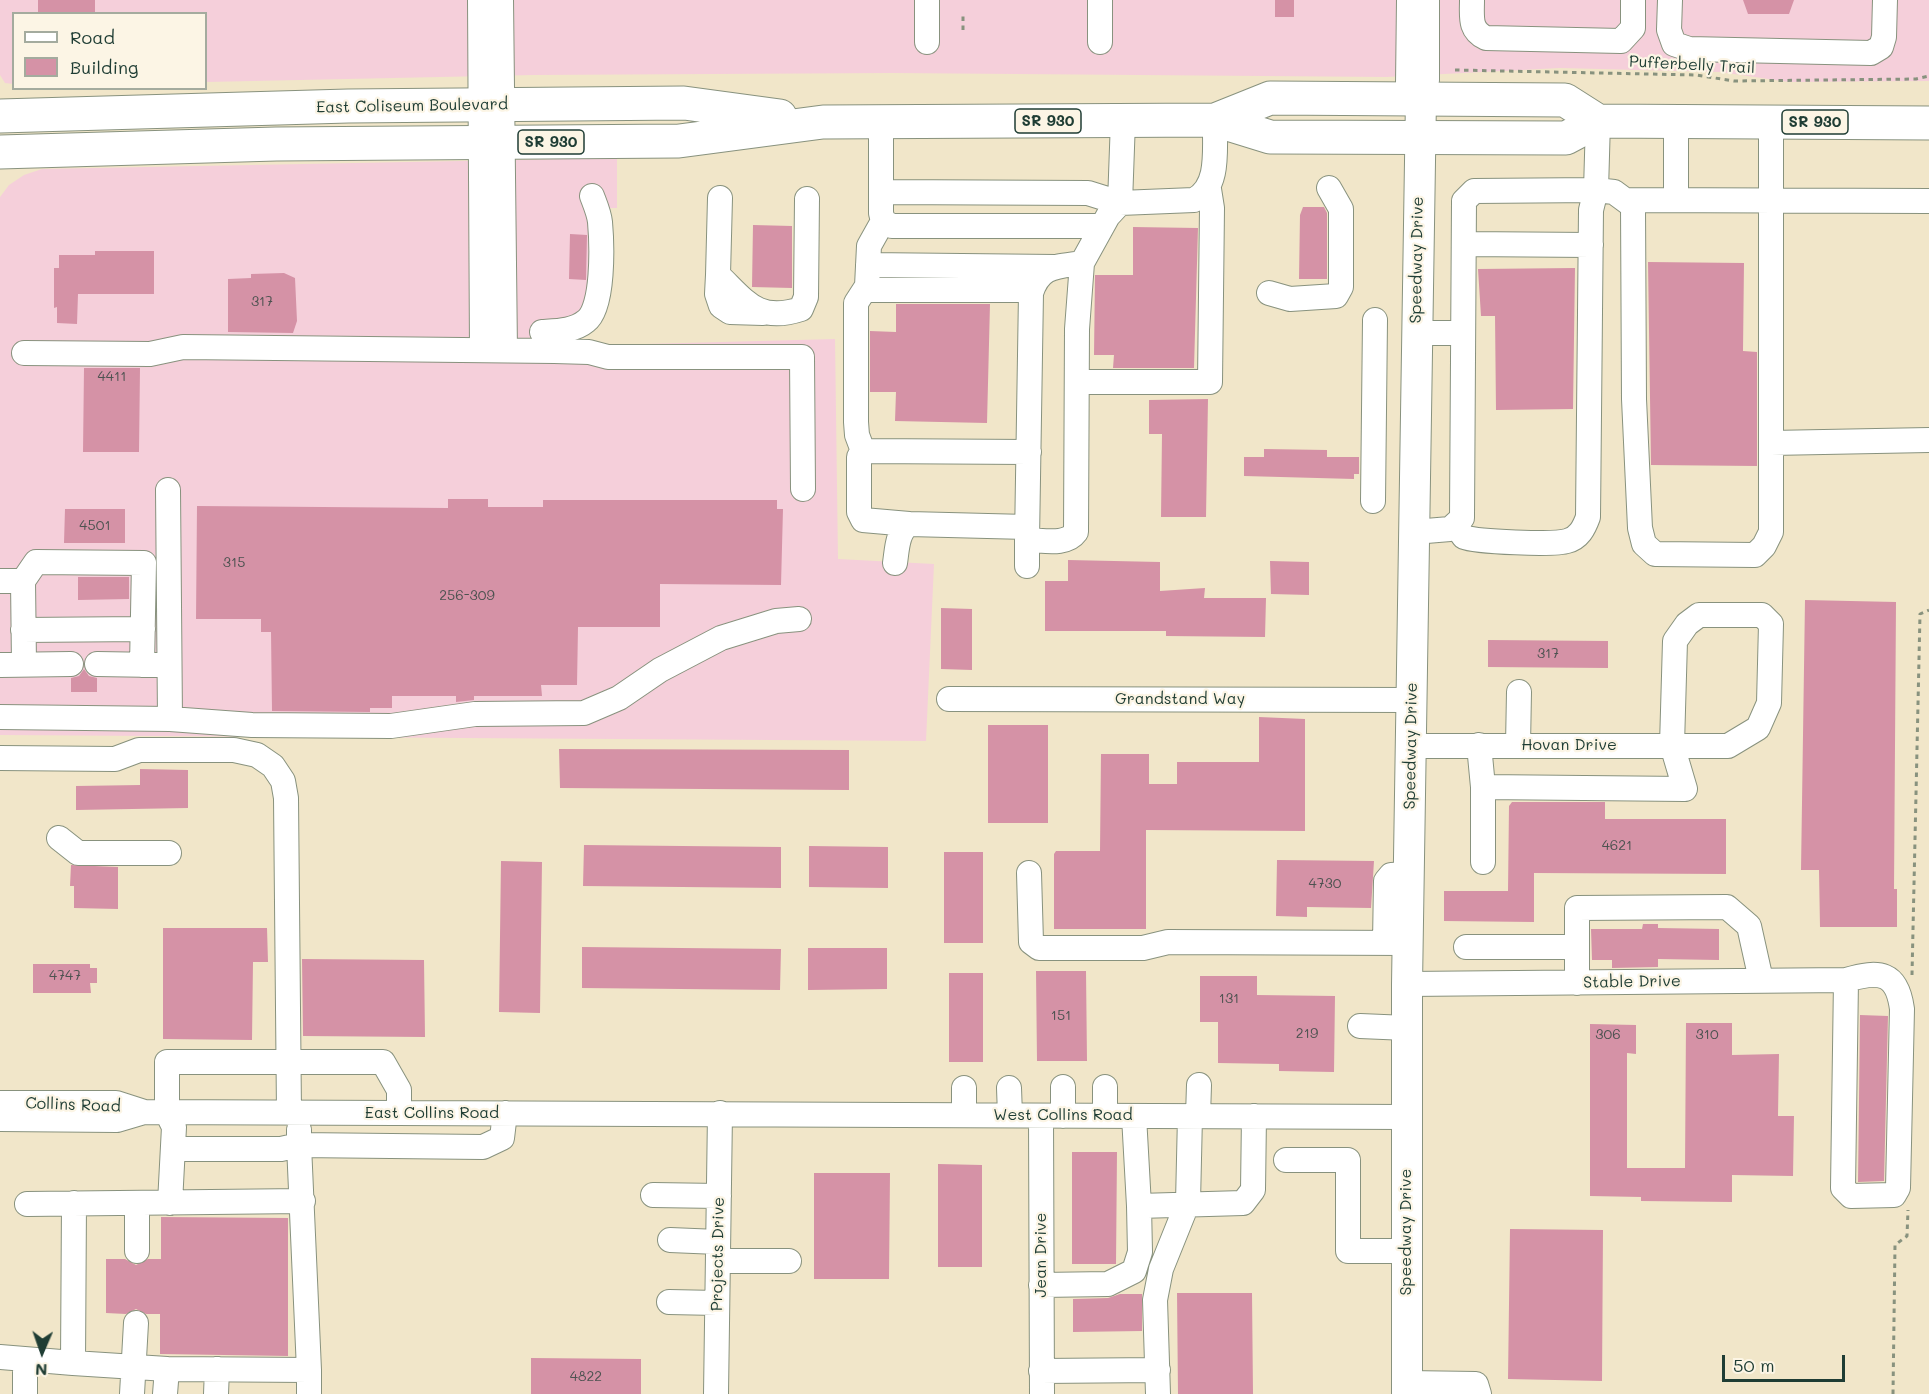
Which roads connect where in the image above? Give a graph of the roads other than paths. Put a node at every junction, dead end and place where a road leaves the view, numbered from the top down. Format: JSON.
{"nodes":[{"id":1,"x":480,"y":0,"type":"edge"},
{"id":2,"x":501,"y":0,"type":"edge"},
{"id":3,"x":927,"y":0,"type":"edge"},
{"id":4,"x":1100,"y":0,"type":"edge"},
{"id":5,"x":1409,"y":0,"type":"edge"},
{"id":6,"x":1427,"y":0,"type":"edge"},
{"id":7,"x":1472,"y":0,"type":"edge"},
{"id":8,"x":1633,"y":0,"type":"edge"},
{"id":9,"x":1670,"y":0,"type":"edge"},
{"id":10,"x":1885,"y":0,"type":"edge"},
{"id":11,"x":927,"y":42,"type":"dead end"},
{"id":12,"x":1100,"y":42,"type":"dead end"},
{"id":13,"x":1421,"y":99,"type":"junction"},
{"id":14,"x":491,"y":105,"type":"junction"},
{"id":15,"x":0,"y":116,"type":"edge"},
{"id":16,"x":1123,"y":120,"type":"junction"},
{"id":17,"x":1215,"y":120,"type":"junction"},
{"id":18,"x":1598,"y":121,"type":"junction"},
{"id":19,"x":823,"y":122,"type":"junction"},
{"id":20,"x":881,"y":122,"type":"junction"},
{"id":21,"x":1676,"y":122,"type":"junction"},
{"id":22,"x":1772,"y":122,"type":"junction"},
{"id":23,"x":1929,"y":123,"type":"edge"},
{"id":24,"x":1419,"y":137,"type":"junction"},
{"id":25,"x":492,"y":142,"type":"junction"},
{"id":26,"x":0,"y":152,"type":"edge"},
{"id":27,"x":1329,"y":188,"type":"dead end"},
{"id":28,"x":1209,"y":189,"type":"junction"},
{"id":29,"x":1596,"y":190,"type":"junction"},
{"id":30,"x":881,"y":192,"type":"junction"},
{"id":31,"x":592,"y":196,"type":"dead end"},
{"id":32,"x":720,"y":198,"type":"dead end"},
{"id":33,"x":1772,"y":199,"type":"junction"},
{"id":34,"x":807,"y":200,"type":"dead end"},
{"id":35,"x":1627,"y":200,"type":"junction"},
{"id":36,"x":1676,"y":200,"type":"junction"},
{"id":37,"x":1929,"y":201,"type":"edge"},
{"id":38,"x":1120,"y":203,"type":"junction"},
{"id":39,"x":883,"y":222,"type":"junction"},
{"id":40,"x":1101,"y":226,"type":"junction"},
{"id":41,"x":1464,"y":244,"type":"junction"},
{"id":42,"x":1591,"y":245,"type":"junction"},
{"id":43,"x":1082,"y":263,"type":"junction"},
{"id":44,"x":868,"y":265,"type":"junction"},
{"id":45,"x":1055,"y":267,"type":"junction"},
{"id":46,"x":865,"y":290,"type":"junction"},
{"id":47,"x":1032,"y":290,"type":"junction"},
{"id":48,"x":1269,"y":293,"type":"dead end"},
{"id":49,"x":1376,"y":320,"type":"dead end"},
{"id":50,"x":542,"y":333,"type":"dead end"},
{"id":51,"x":1416,"y":333,"type":"junction"},
{"id":52,"x":1463,"y":333,"type":"junction"},
{"id":53,"x":494,"y":350,"type":"junction"},
{"id":54,"x":24,"y":353,"type":"dead end"},
{"id":55,"x":1077,"y":382,"type":"junction"},
{"id":56,"x":1929,"y":440,"type":"edge"},
{"id":57,"x":1771,"y":443,"type":"junction"},
{"id":58,"x":863,"y":450,"type":"junction"},
{"id":59,"x":1029,"y":452,"type":"junction"},
{"id":60,"x":802,"y":489,"type":"dead end"},
{"id":61,"x":168,"y":490,"type":"dead end"},
{"id":62,"x":1373,"y":501,"type":"dead end"},
{"id":63,"x":909,"y":524,"type":"junction"},
{"id":64,"x":1456,"y":526,"type":"junction"},
{"id":65,"x":1414,"y":532,"type":"junction"},
{"id":66,"x":1027,"y":533,"type":"junction"},
{"id":67,"x":895,"y":563,"type":"dead end"},
{"id":68,"x":1027,"y":566,"type":"dead end"},
{"id":69,"x":11,"y":581,"type":"edge"},
{"id":70,"x":799,"y":619,"type":"dead end"},
{"id":71,"x":143,"y":629,"type":"junction"},
{"id":72,"x":23,"y":630,"type":"junction"},
{"id":73,"x":24,"y":664,"type":"junction"},
{"id":74,"x":71,"y":664,"type":"dead end"},
{"id":75,"x":97,"y":664,"type":"dead end"},
{"id":76,"x":0,"y":665,"type":"edge"},
{"id":77,"x":142,"y":665,"type":"junction"},
{"id":78,"x":169,"y":666,"type":"junction"},
{"id":79,"x":1519,"y":692,"type":"dead end"},
{"id":80,"x":949,"y":699,"type":"dead end"},
{"id":81,"x":1411,"y":700,"type":"junction"},
{"id":82,"x":0,"y":717,"type":"edge"},
{"id":83,"x":170,"y":718,"type":"junction"},
{"id":84,"x":1479,"y":745,"type":"junction"},
{"id":85,"x":1672,"y":745,"type":"junction"},
{"id":86,"x":1411,"y":746,"type":"junction"},
{"id":87,"x":1518,"y":746,"type":"junction"},
{"id":88,"x":0,"y":758,"type":"edge"},
{"id":89,"x":1483,"y":787,"type":"junction"},
{"id":90,"x":58,"y":838,"type":"dead end"},
{"id":91,"x":169,"y":854,"type":"dead end"},
{"id":92,"x":1483,"y":862,"type":"dead end"},
{"id":93,"x":1029,"y":873,"type":"dead end"},
{"id":94,"x":1396,"y":943,"type":"junction"},
{"id":95,"x":1467,"y":947,"type":"dead end"},
{"id":96,"x":1577,"y":947,"type":"junction"},
{"id":97,"x":1851,"y":979,"type":"junction"},
{"id":98,"x":1761,"y":980,"type":"junction"},
{"id":99,"x":1577,"y":983,"type":"junction"},
{"id":100,"x":1407,"y":984,"type":"junction"},
{"id":101,"x":1360,"y":1026,"type":"dead end"},
{"id":102,"x":1407,"y":1028,"type":"junction"},
{"id":103,"x":288,"y":1062,"type":"junction"},
{"id":104,"x":1199,"y":1085,"type":"dead end"},
{"id":105,"x":1063,"y":1087,"type":"dead end"},
{"id":106,"x":1105,"y":1087,"type":"dead end"},
{"id":107,"x":964,"y":1088,"type":"dead end"},
{"id":108,"x":1010,"y":1088,"type":"dead end"},
{"id":109,"x":0,"y":1102,"type":"edge"},
{"id":110,"x":144,"y":1112,"type":"junction"},
{"id":111,"x":168,"y":1113,"type":"junction"},
{"id":112,"x":294,"y":1113,"type":"junction"},
{"id":113,"x":392,"y":1113,"type":"junction"},
{"id":114,"x":505,"y":1113,"type":"junction"},
{"id":115,"x":720,"y":1113,"type":"junction"},
{"id":116,"x":964,"y":1115,"type":"junction"},
{"id":117,"x":1010,"y":1115,"type":"junction"},
{"id":118,"x":1052,"y":1116,"type":"junction"},
{"id":119,"x":1105,"y":1116,"type":"junction"},
{"id":120,"x":1134,"y":1116,"type":"junction"},
{"id":121,"x":1194,"y":1116,"type":"junction"},
{"id":122,"x":1254,"y":1116,"type":"junction"},
{"id":123,"x":1406,"y":1116,"type":"junction"},
{"id":124,"x":0,"y":1119,"type":"edge"},
{"id":125,"x":299,"y":1145,"type":"junction"},
{"id":126,"x":384,"y":1146,"type":"junction"},
{"id":127,"x":173,"y":1149,"type":"junction"},
{"id":128,"x":1286,"y":1160,"type":"dead end"},
{"id":129,"x":653,"y":1195,"type":"dead end"},
{"id":130,"x":718,"y":1196,"type":"junction"},
{"id":131,"x":303,"y":1201,"type":"junction"},
{"id":132,"x":1188,"y":1202,"type":"junction"},
{"id":133,"x":74,"y":1203,"type":"junction"},
{"id":134,"x":137,"y":1203,"type":"junction"},
{"id":135,"x":170,"y":1203,"type":"junction"},
{"id":136,"x":27,"y":1204,"type":"dead end"},
{"id":137,"x":1138,"y":1206,"type":"junction"},
{"id":138,"x":670,"y":1240,"type":"dead end"},
{"id":139,"x":137,"y":1251,"type":"dead end"},
{"id":140,"x":1406,"y":1251,"type":"junction"},
{"id":141,"x":718,"y":1252,"type":"junction"},
{"id":142,"x":789,"y":1261,"type":"dead end"},
{"id":143,"x":1041,"y":1285,"type":"junction"},
{"id":144,"x":669,"y":1302,"type":"dead end"},
{"id":145,"x":717,"y":1303,"type":"junction"},
{"id":146,"x":136,"y":1323,"type":"dead end"},
{"id":147,"x":0,"y":1358,"type":"edge"},
{"id":148,"x":26,"y":1359,"type":"junction"},
{"id":149,"x":73,"y":1363,"type":"junction"},
{"id":150,"x":133,"y":1366,"type":"junction"},
{"id":151,"x":167,"y":1369,"type":"junction"},
{"id":152,"x":217,"y":1369,"type":"junction"},
{"id":153,"x":309,"y":1382,"type":"edge"},
{"id":154,"x":1158,"y":1382,"type":"edge"},
{"id":155,"x":1042,"y":1383,"type":"edge"},
{"id":156,"x":1407,"y":1389,"type":"edge"},
{"id":157,"x":25,"y":1394,"type":"edge"},
{"id":158,"x":132,"y":1394,"type":"edge"},
{"id":159,"x":165,"y":1394,"type":"edge"},
{"id":160,"x":216,"y":1394,"type":"edge"},
{"id":161,"x":716,"y":1394,"type":"edge"},
{"id":162,"x":1479,"y":1394,"type":"edge"}],
"edges":[{"from":1,"to":14,"type":"street"},
{"from":2,"to":14,"type":"street"},
{"from":3,"to":11,"type":"street"},
{"from":4,"to":12,"type":"street"},
{"from":5,"to":13,"type":"street"},
{"from":6,"to":13,"type":"street"},
{"from":7,"to":8,"type":"street"},
{"from":9,"to":10,"type":"street"},
{"from":13,"to":17,"type":"highway","name":"East Coliseum Boulevard","number":"SR 930"},
{"from":13,"to":18,"type":"highway","number":"SR 930"},
{"from":13,"to":24,"type":"main road","name":"Speedway Drive"},
{"from":14,"to":15,"type":"highway","name":"East Coliseum Boulevard","number":"SR 930"},
{"from":14,"to":19,"type":"highway","name":"East Coliseum Boulevard","number":"SR 930"},
{"from":14,"to":25,"type":"street"},
{"from":16,"to":17,"type":"highway","name":"East Coliseum Boulevard","number":"SR 930"},
{"from":16,"to":20,"type":"highway","name":"East Coliseum Boulevard","number":"SR 930"},
{"from":16,"to":38,"type":"street"},
{"from":17,"to":24,"type":"highway","name":"East Coliseum Boulevard","number":"SR 930"},
{"from":17,"to":28,"type":"street"},
{"from":18,"to":21,"type":"highway","number":"SR 930"},
{"from":18,"to":24,"type":"highway","number":"SR 930"},
{"from":18,"to":29,"type":"street"},
{"from":19,"to":20,"type":"highway","name":"East Coliseum Boulevard","number":"SR 930"},
{"from":19,"to":25,"type":"highway","name":"East Coliseum Boulevard","number":"SR 930"},
{"from":20,"to":30,"type":"street"},
{"from":21,"to":22,"type":"highway","number":"SR 930"},
{"from":21,"to":36,"type":"street"},
{"from":22,"to":23,"type":"highway","number":"SR 930"},
{"from":22,"to":33,"type":"street"},
{"from":24,"to":51,"type":"main road","name":"Speedway Drive"},
{"from":25,"to":26,"type":"highway","name":"East Coliseum Boulevard","number":"SR 930"},
{"from":25,"to":53,"type":"street"},
{"from":27,"to":48,"type":"street"},
{"from":28,"to":38,"type":"street"},
{"from":28,"to":55,"type":"street"},
{"from":29,"to":35,"type":"street"},
{"from":29,"to":41,"type":"street"},
{"from":29,"to":42,"type":"street"},
{"from":30,"to":38,"type":"street"},
{"from":30,"to":39,"type":"street"},
{"from":31,"to":50,"type":"street"},
{"from":32,"to":34,"type":"street"},
{"from":33,"to":36,"type":"street"},
{"from":33,"to":37,"type":"street"},
{"from":33,"to":57,"type":"street"},
{"from":35,"to":36,"type":"street"},
{"from":35,"to":57,"type":"street"},
{"from":38,"to":40,"type":"street"},
{"from":39,"to":40,"type":"street"},
{"from":39,"to":44,"type":"street"},
{"from":40,"to":43,"type":"street"},
{"from":41,"to":42,"type":"street"},
{"from":41,"to":52,"type":"street"},
{"from":42,"to":64,"type":"street"},
{"from":43,"to":45,"type":"street"},
{"from":43,"to":55,"type":"street"},
{"from":44,"to":45,"type":"street"},
{"from":44,"to":46,"type":"street"},
{"from":45,"to":47,"type":"street"},
{"from":46,"to":47,"type":"street"},
{"from":46,"to":58,"type":"street"},
{"from":47,"to":59,"type":"street"},
{"from":49,"to":62,"type":"street"},
{"from":51,"to":52,"type":"street"},
{"from":51,"to":65,"type":"main road","name":"Speedway Drive"},
{"from":52,"to":64,"type":"street"},
{"from":53,"to":54,"type":"street"},
{"from":53,"to":60,"type":"street"},
{"from":55,"to":66,"type":"street"},
{"from":56,"to":57,"type":"street"},
{"from":58,"to":59,"type":"street"},
{"from":58,"to":63,"type":"street"},
{"from":59,"to":66,"type":"street"},
{"from":61,"to":78,"type":"street"},
{"from":63,"to":66,"type":"street"},
{"from":63,"to":67,"type":"street"},
{"from":64,"to":65,"type":"street"},
{"from":65,"to":81,"type":"main road","name":"Speedway Drive"},
{"from":66,"to":68,"type":"street"},
{"from":69,"to":71,"type":"street"},
{"from":69,"to":72,"type":"street"},
{"from":70,"to":83,"type":"street"},
{"from":71,"to":72,"type":"street"},
{"from":71,"to":77,"type":"street"},
{"from":72,"to":73,"type":"street"},
{"from":73,"to":74,"type":"street"},
{"from":73,"to":76,"type":"street"},
{"from":75,"to":77,"type":"street"},
{"from":77,"to":78,"type":"street"},
{"from":78,"to":83,"type":"street"},
{"from":79,"to":87,"type":"street"},
{"from":80,"to":81,"type":"street","name":"Grandstand Way"},
{"from":81,"to":86,"type":"main road","name":"Speedway Drive"},
{"from":82,"to":83,"type":"street"},
{"from":84,"to":86,"type":"street","name":"Hovan Drive"},
{"from":84,"to":87,"type":"street","name":"Hovan Drive"},
{"from":84,"to":89,"type":"street"},
{"from":85,"to":85,"type":"street","name":"Hovan Drive"},
{"from":85,"to":87,"type":"street","name":"Hovan Drive"},
{"from":85,"to":89,"type":"street"},
{"from":86,"to":94,"type":"main road","name":"Speedway Drive"},
{"from":88,"to":103,"type":"street"},
{"from":89,"to":92,"type":"street"},
{"from":90,"to":91,"type":"street"},
{"from":93,"to":94,"type":"street"},
{"from":94,"to":100,"type":"main road","name":"Speedway Drive"},
{"from":95,"to":96,"type":"street"},
{"from":96,"to":98,"type":"street"},
{"from":96,"to":99,"type":"street"},
{"from":97,"to":97,"type":"street","name":"Stable Drive"},
{"from":97,"to":98,"type":"street","name":"Stable Drive"},
{"from":98,"to":99,"type":"street","name":"Stable Drive"},
{"from":99,"to":100,"type":"street","name":"Stable Drive"},
{"from":100,"to":102,"type":"main road","name":"Speedway Drive"},
{"from":101,"to":102,"type":"street"},
{"from":102,"to":123,"type":"main road","name":"Speedway Drive"},
{"from":103,"to":111,"type":"street"},
{"from":103,"to":112,"type":"street"},
{"from":103,"to":113,"type":"street"},
{"from":104,"to":121,"type":"street"},
{"from":105,"to":118,"type":"street","name":"Jean Drive"},
{"from":106,"to":119,"type":"street"},
{"from":107,"to":116,"type":"street"},
{"from":108,"to":117,"type":"street"},
{"from":109,"to":110,"type":"street","name":"Collins Road"},
{"from":110,"to":111,"type":"street","name":"East Collins Road"},
{"from":110,"to":124,"type":"street","name":"Collins Road"},
{"from":111,"to":112,"type":"street","name":"East Collins Road"},
{"from":111,"to":127,"type":"street"},
{"from":112,"to":113,"type":"street","name":"East Collins Road"},
{"from":112,"to":125,"type":"street"},
{"from":113,"to":114,"type":"street","name":"East Collins Road"},
{"from":113,"to":126,"type":"street"},
{"from":114,"to":115,"type":"street","name":"East Collins Road"},
{"from":114,"to":126,"type":"street"},
{"from":115,"to":116,"type":"street","name":"West Collins Road"},
{"from":115,"to":130,"type":"street","name":"Projects Drive"},
{"from":116,"to":117,"type":"street","name":"West Collins Road"},
{"from":117,"to":118,"type":"street","name":"West Collins Road"},
{"from":118,"to":119,"type":"street","name":"West Collins Road"},
{"from":118,"to":143,"type":"street","name":"Jean Drive"},
{"from":119,"to":120,"type":"street","name":"West Collins Road"},
{"from":120,"to":121,"type":"street","name":"West Collins Road"},
{"from":120,"to":137,"type":"street"},
{"from":121,"to":122,"type":"street","name":"West Collins Road"},
{"from":121,"to":132,"type":"street"},
{"from":122,"to":123,"type":"street","name":"West Collins Road"},
{"from":122,"to":132,"type":"street"},
{"from":123,"to":140,"type":"main road","name":"Speedway Drive"},
{"from":125,"to":126,"type":"street"},
{"from":125,"to":127,"type":"street"},
{"from":125,"to":131,"type":"street"},
{"from":127,"to":135,"type":"street"},
{"from":128,"to":140,"type":"street"},
{"from":129,"to":130,"type":"street"},
{"from":130,"to":141,"type":"street","name":"Projects Drive"},
{"from":131,"to":135,"type":"street"},
{"from":131,"to":153,"type":"street"},
{"from":132,"to":137,"type":"street"},
{"from":132,"to":154,"type":"street"},
{"from":133,"to":134,"type":"street"},
{"from":133,"to":136,"type":"street"},
{"from":133,"to":149,"type":"street"},
{"from":134,"to":135,"type":"street"},
{"from":134,"to":139,"type":"street"},
{"from":137,"to":143,"type":"street"},
{"from":138,"to":141,"type":"street"},
{"from":140,"to":156,"type":"main road","name":"Speedway Drive"},
{"from":141,"to":142,"type":"street"},
{"from":141,"to":145,"type":"street","name":"Projects Drive"},
{"from":143,"to":155,"type":"street","name":"Jean Drive"},
{"from":144,"to":145,"type":"street"},
{"from":145,"to":161,"type":"street","name":"Projects Drive"},
{"from":146,"to":150,"type":"street"},
{"from":147,"to":148,"type":"street"},
{"from":148,"to":149,"type":"street"},
{"from":148,"to":157,"type":"street"},
{"from":149,"to":150,"type":"street"},
{"from":150,"to":151,"type":"street"},
{"from":150,"to":158,"type":"street"},
{"from":151,"to":152,"type":"street"},
{"from":151,"to":159,"type":"street"},
{"from":152,"to":153,"type":"street"},
{"from":152,"to":160,"type":"street"},
{"from":154,"to":155,"type":"street"},
{"from":156,"to":162,"type":"street"}]}
